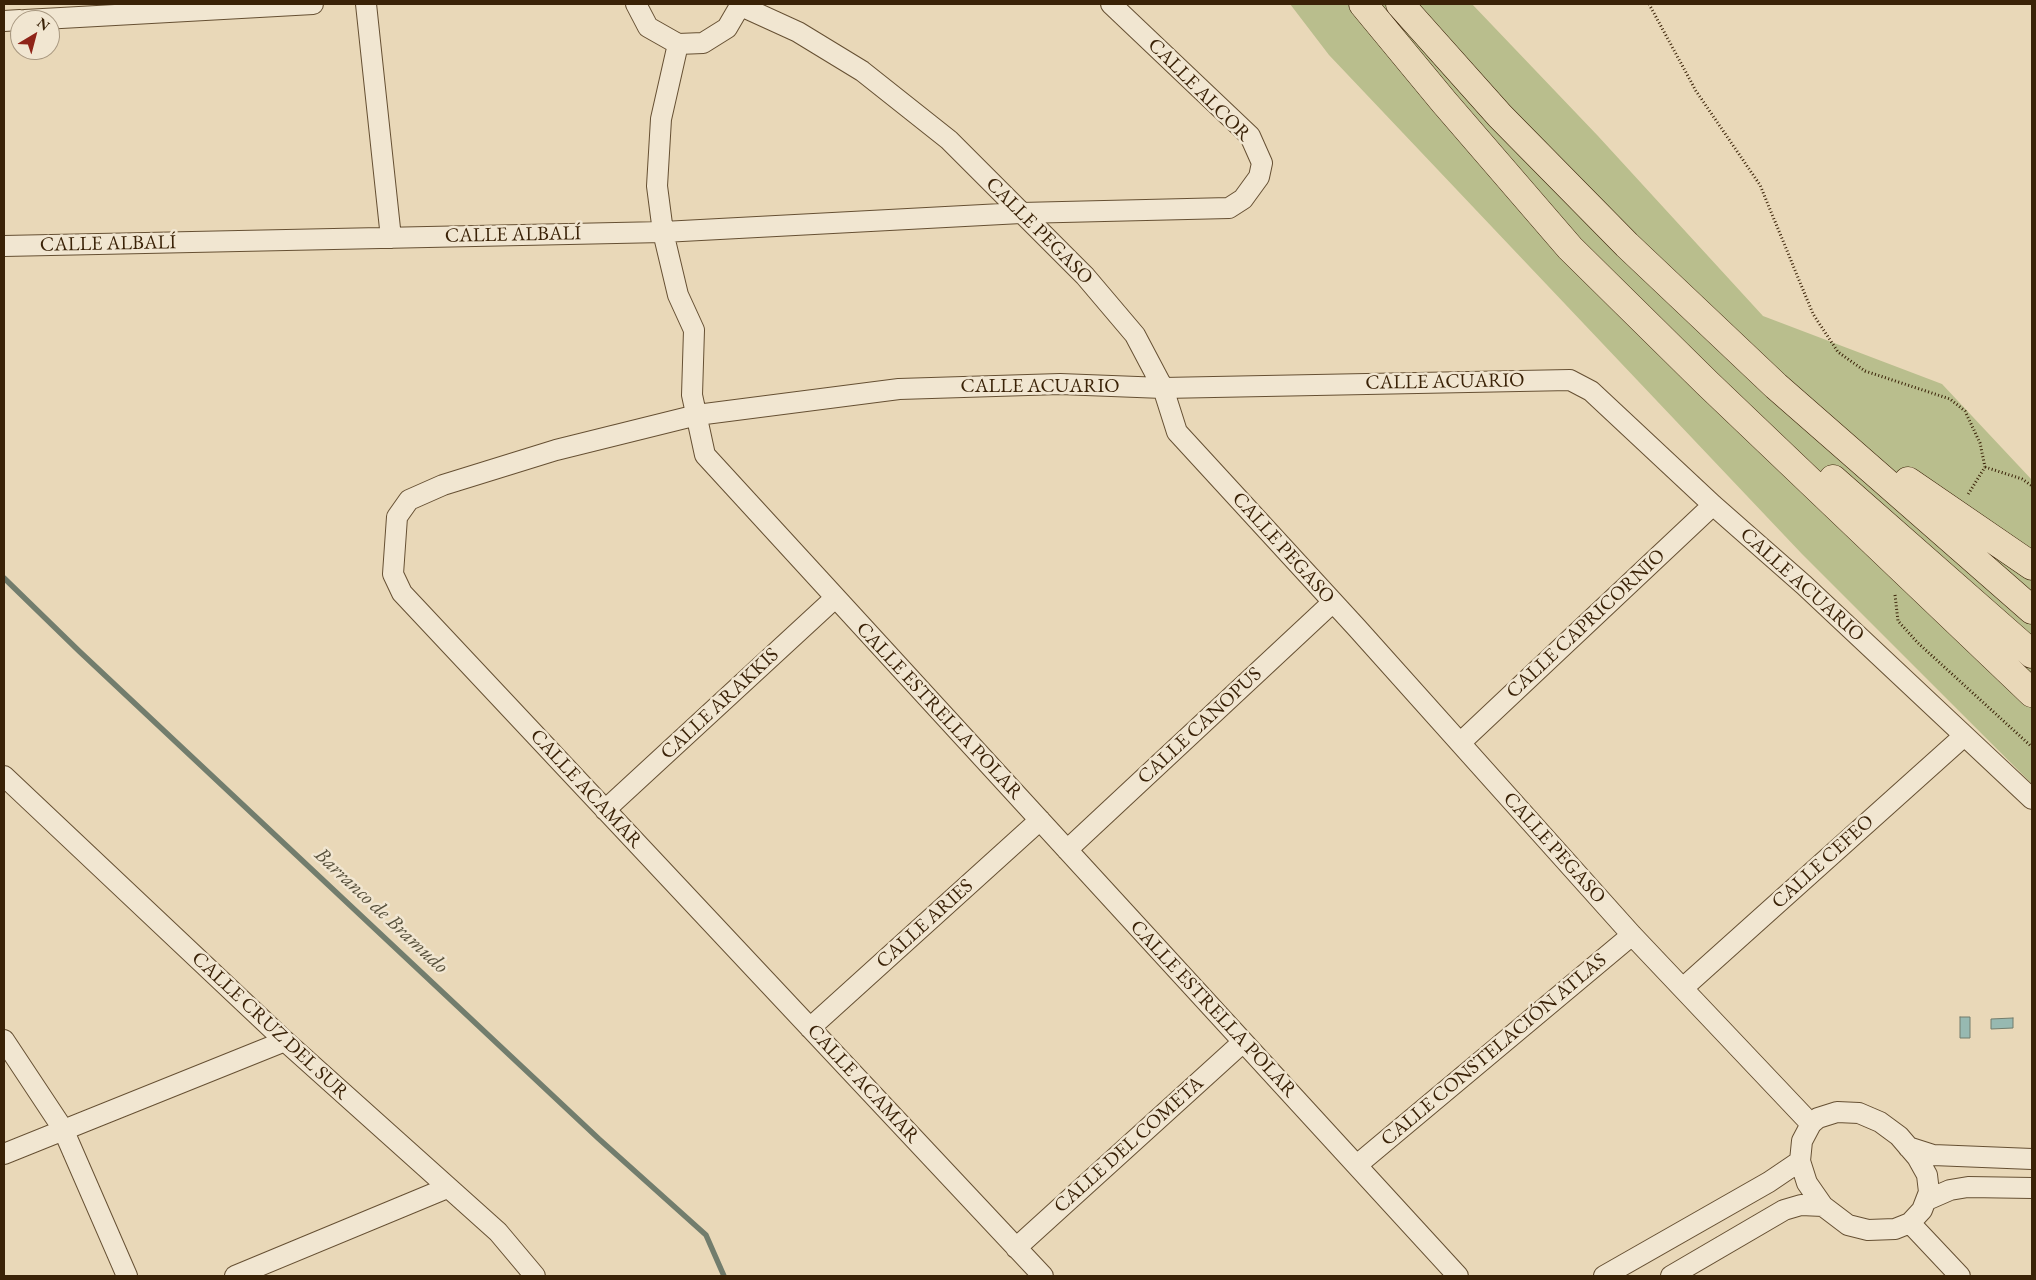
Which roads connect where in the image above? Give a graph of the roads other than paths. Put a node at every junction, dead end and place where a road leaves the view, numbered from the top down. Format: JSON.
{"nodes":[{"id":1,"x":313,"y":4,"type":"edge"},
{"id":2,"x":366,"y":4,"type":"edge"},
{"id":3,"x":636,"y":4,"type":"edge"},
{"id":4,"x":1111,"y":4,"type":"edge"},
{"id":5,"x":1363,"y":4,"type":"edge"},
{"id":6,"x":1400,"y":4,"type":"edge"},
{"id":7,"x":741,"y":5,"type":"edge"},
{"id":8,"x":60,"y":18,"type":"edge"},
{"id":9,"x":678,"y":44,"type":"junction"},
{"id":10,"x":1444,"y":102,"type":"junction"},
{"id":11,"x":1021,"y":213,"type":"junction"},
{"id":12,"x":663,"y":232,"type":"junction"},
{"id":13,"x":391,"y":238,"type":"junction"},
{"id":14,"x":1627,"y":245,"type":"junction"},
{"id":15,"x":4,"y":246,"type":"edge"},
{"id":16,"x":1162,"y":388,"type":"junction"},
{"id":17,"x":697,"y":415,"type":"junction"},
{"id":18,"x":1713,"y":505,"type":"junction"},
{"id":19,"x":2032,"y":566,"type":"edge"},
{"id":20,"x":835,"y":598,"type":"junction"},
{"id":21,"x":1333,"y":602,"type":"junction"},
{"id":22,"x":2032,"y":610,"type":"edge"},
{"id":23,"x":2032,"y":654,"type":"edge"},
{"id":24,"x":2032,"y":693,"type":"edge"},
{"id":25,"x":1964,"y":736,"type":"junction"},
{"id":26,"x":1460,"y":743,"type":"junction"},
{"id":27,"x":4,"y":776,"type":"edge"},
{"id":28,"x":2032,"y":799,"type":"edge"},
{"id":29,"x":605,"y":810,"type":"junction"},
{"id":30,"x":1040,"y":820,"type":"junction"},
{"id":31,"x":1067,"y":850,"type":"junction"},
{"id":32,"x":1632,"y":935,"type":"junction"},
{"id":33,"x":1683,"y":988,"type":"junction"},
{"id":34,"x":810,"y":1028,"type":"junction"},
{"id":35,"x":4,"y":1040,"type":"edge"},
{"id":36,"x":285,"y":1041,"type":"junction"},
{"id":37,"x":1243,"y":1042,"type":"junction"},
{"id":38,"x":1811,"y":1124,"type":"junction"},
{"id":39,"x":63,"y":1129,"type":"junction"},
{"id":40,"x":1908,"y":1147,"type":"junction"},
{"id":41,"x":4,"y":1154,"type":"edge"},
{"id":42,"x":2032,"y":1159,"type":"edge"},
{"id":43,"x":1800,"y":1161,"type":"junction"},
{"id":44,"x":1356,"y":1165,"type":"junction"},
{"id":45,"x":448,"y":1188,"type":"junction"},
{"id":46,"x":2032,"y":1188,"type":"edge"},
{"id":47,"x":1927,"y":1200,"type":"junction"},
{"id":48,"x":1824,"y":1206,"type":"junction"},
{"id":49,"x":1910,"y":1223,"type":"junction"},
{"id":50,"x":1016,"y":1248,"type":"junction"},
{"id":51,"x":127,"y":1276,"type":"edge"},
{"id":52,"x":235,"y":1276,"type":"edge"},
{"id":53,"x":534,"y":1276,"type":"edge"},
{"id":54,"x":1043,"y":1276,"type":"edge"},
{"id":55,"x":1458,"y":1276,"type":"edge"},
{"id":56,"x":1604,"y":1276,"type":"edge"},
{"id":57,"x":1670,"y":1276,"type":"edge"},
{"id":58,"x":1960,"y":1276,"type":"edge"}],
"edges":[{"from":1,"to":8,"type":"street"},
{"from":2,"to":13,"type":"street"},
{"from":3,"to":9,"type":"street"},
{"from":4,"to":11,"type":"street","name":"CALLE ALCOR"},
{"from":5,"to":10,"type":"highway"},
{"from":6,"to":14,"type":"highway"},
{"from":7,"to":9,"type":"street"},
{"from":7,"to":11,"type":"street","name":"CALLE PEGASO"},
{"from":9,"to":12,"type":"street","name":"CALLE ESTRELLA POLAR"},
{"from":10,"to":23,"type":"highway"},
{"from":10,"to":24,"type":"highway"},
{"from":11,"to":12,"type":"street","name":"CALLE ALBALÍ"},
{"from":11,"to":16,"type":"street","name":"CALLE PEGASO"},
{"from":12,"to":13,"type":"street","name":"CALLE ALBALÍ"},
{"from":12,"to":17,"type":"street","name":"CALLE ESTRELLA POLAR"},
{"from":13,"to":15,"type":"street","name":"CALLE ALBALÍ"},
{"from":14,"to":19,"type":"highway"},
{"from":14,"to":22,"type":"highway"},
{"from":16,"to":17,"type":"street","name":"CALLE ACUARIO"},
{"from":16,"to":18,"type":"street","name":"CALLE ACUARIO"},
{"from":16,"to":21,"type":"street","name":"CALLE PEGASO"},
{"from":17,"to":20,"type":"street","name":"CALLE ESTRELLA POLAR"},
{"from":17,"to":29,"type":"street","name":"CALLE ACAMAR"},
{"from":18,"to":25,"type":"street","name":"CALLE ACUARIO"},
{"from":18,"to":26,"type":"street","name":"CALLE CAPRICORNIO"},
{"from":20,"to":29,"type":"street","name":"CALLE ARAKKIS"},
{"from":20,"to":30,"type":"street","name":"CALLE ESTRELLA POLAR"},
{"from":21,"to":26,"type":"street","name":"CALLE PEGASO"},
{"from":21,"to":31,"type":"street","name":"CALLE CANOPUS"},
{"from":25,"to":28,"type":"street","name":"CALLE ACUARIO"},
{"from":25,"to":33,"type":"street","name":"CALLE CEFEO"},
{"from":26,"to":32,"type":"street","name":"CALLE PEGASO"},
{"from":27,"to":36,"type":"street","name":"CALLE CRUZ DEL SUR"},
{"from":29,"to":34,"type":"street","name":"CALLE ACAMAR"},
{"from":30,"to":31,"type":"street","name":"CALLE ESTRELLA POLAR"},
{"from":30,"to":34,"type":"street","name":"CALLE ARIES"},
{"from":31,"to":37,"type":"street","name":"CALLE ESTRELLA POLAR"},
{"from":32,"to":33,"type":"street","name":"CALLE PEGASO"},
{"from":32,"to":44,"type":"street","name":"CALLE CONSTELACIÓN ATLAS"},
{"from":33,"to":38,"type":"street","name":"CALLE PEGASO"},
{"from":34,"to":50,"type":"street","name":"CALLE ACAMAR"},
{"from":35,"to":39,"type":"street"},
{"from":36,"to":39,"type":"street"},
{"from":36,"to":45,"type":"street","name":"CALLE CRUZ DEL SUR"},
{"from":37,"to":44,"type":"street","name":"CALLE ESTRELLA POLAR"},
{"from":37,"to":50,"type":"street","name":"CALLE DEL COMETA"},
{"from":38,"to":40,"type":"street"},
{"from":38,"to":43,"type":"street"},
{"from":39,"to":41,"type":"street"},
{"from":39,"to":51,"type":"street"},
{"from":40,"to":42,"type":"street"},
{"from":40,"to":47,"type":"street"},
{"from":43,"to":48,"type":"street"},
{"from":43,"to":56,"type":"street"},
{"from":44,"to":55,"type":"street","name":"CALLE ESTRELLA POLAR"},
{"from":45,"to":52,"type":"street"},
{"from":45,"to":53,"type":"street","name":"CALLE CRUZ DEL SUR"},
{"from":46,"to":47,"type":"street"},
{"from":47,"to":49,"type":"street"},
{"from":48,"to":49,"type":"street"},
{"from":48,"to":57,"type":"street"},
{"from":49,"to":58,"type":"street"},
{"from":50,"to":54,"type":"street","name":"CALLE ACAMAR"}]}
